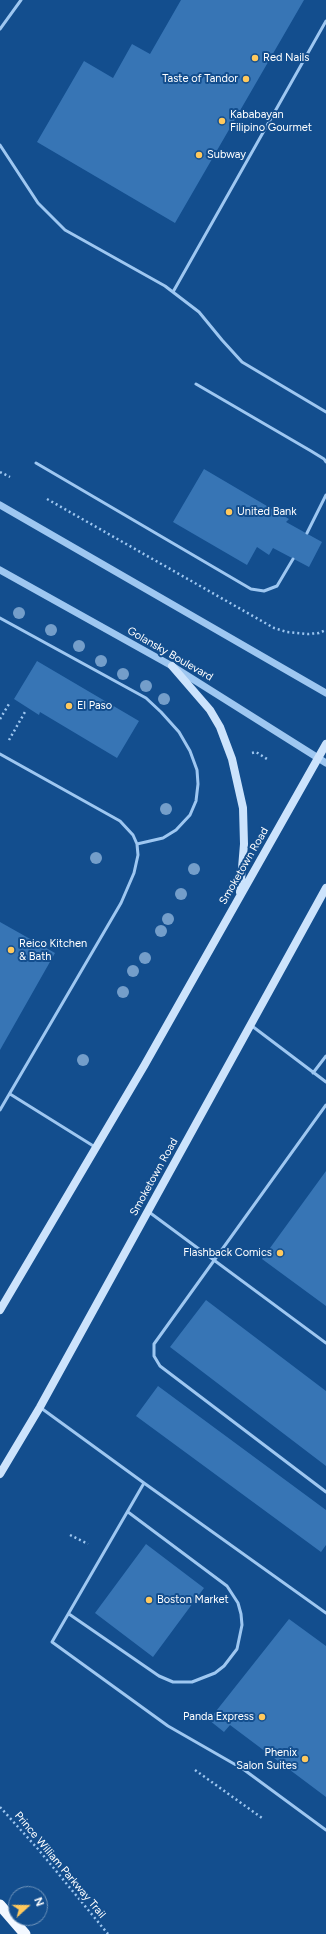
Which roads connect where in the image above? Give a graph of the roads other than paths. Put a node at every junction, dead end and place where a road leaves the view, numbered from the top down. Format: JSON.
{"nodes":[{"id":1,"x":21,"y":0,"type":"edge"},
{"id":2,"x":326,"y":21,"type":"edge"},
{"id":3,"x":0,"y":29,"type":"edge"},
{"id":4,"x":0,"y":145,"type":"edge"},
{"id":5,"x":173,"y":292,"type":"junction"},
{"id":6,"x":196,"y":384,"type":"dead end"},
{"id":7,"x":326,"y":412,"type":"edge"},
{"id":8,"x":326,"y":462,"type":"edge"},
{"id":9,"x":36,"y":463,"type":"dead end"},
{"id":10,"x":326,"y":495,"type":"edge"},
{"id":11,"x":0,"y":505,"type":"edge"},
{"id":12,"x":307,"y":533,"type":"dead end"},
{"id":13,"x":293,"y":559,"type":"dead end"},
{"id":14,"x":0,"y":570,"type":"edge"},
{"id":15,"x":0,"y":618,"type":"edge"},
{"id":16,"x":172,"y":666,"type":"junction"},
{"id":17,"x":326,"y":693,"type":"edge"},
{"id":18,"x":326,"y":744,"type":"edge"},
{"id":19,"x":0,"y":754,"type":"edge"},
{"id":20,"x":318,"y":757,"type":"junction"},
{"id":21,"x":326,"y":763,"type":"edge"},
{"id":22,"x":137,"y":844,"type":"junction"},
{"id":23,"x":326,"y":888,"type":"edge"},
{"id":24,"x":240,"y":895,"type":"junction"},
{"id":25,"x":250,"y":1025,"type":"junction"},
{"id":26,"x":326,"y":1056,"type":"edge"},
{"id":27,"x":313,"y":1073,"type":"junction"},
{"id":28,"x":326,"y":1082,"type":"edge"},
{"id":29,"x":10,"y":1094,"type":"junction"},
{"id":30,"x":326,"y":1105,"type":"edge"},
{"id":31,"x":0,"y":1110,"type":"edge"},
{"id":32,"x":96,"y":1147,"type":"junction"},
{"id":33,"x":148,"y":1211,"type":"junction"},
{"id":34,"x":214,"y":1260,"type":"junction"},
{"id":35,"x":0,"y":1310,"type":"edge"},
{"id":36,"x":326,"y":1343,"type":"edge"},
{"id":37,"x":40,"y":1407,"type":"junction"},
{"id":38,"x":0,"y":1474,"type":"edge"},
{"id":39,"x":144,"y":1483,"type":"junction"},
{"id":40,"x":326,"y":1492,"type":"edge"},
{"id":41,"x":128,"y":1512,"type":"junction"},
{"id":42,"x":326,"y":1613,"type":"edge"},
{"id":43,"x":69,"y":1614,"type":"junction"},
{"id":44,"x":326,"y":1830,"type":"edge"},
{"id":45,"x":0,"y":1905,"type":"edge"},
{"id":46,"x":25,"y":1934,"type":"edge"}],
"edges":[{"from":1,"to":3,"type":"lane"},
{"from":2,"to":5,"type":"lane"},
{"from":4,"to":5,"type":"lane"},
{"from":5,"to":7,"type":"lane"},
{"from":6,"to":8,"type":"lane"},
{"from":9,"to":13,"type":"lane"},
{"from":10,"to":12,"type":"lane"},
{"from":11,"to":17,"type":"street"},
{"from":14,"to":16,"type":"street","name":"Golansky Boulevard"},
{"from":15,"to":22,"type":"lane"},
{"from":16,"to":20,"type":"street","name":"Golansky Boulevard"},
{"from":16,"to":24,"type":"main road"},
{"from":18,"to":20,"type":"main road","name":"Smoketown Road"},
{"from":19,"to":22,"type":"lane"},
{"from":20,"to":21,"type":"street","name":"Golansky Boulevard"},
{"from":20,"to":24,"type":"main road","name":"Smoketown Road"},
{"from":22,"to":29,"type":"lane"},
{"from":23,"to":25,"type":"main road","name":"Smoketown Road"},
{"from":24,"to":32,"type":"main road","name":"Smoketown Road"},
{"from":25,"to":27,"type":"lane"},
{"from":25,"to":33,"type":"main road","name":"Smoketown Road"},
{"from":26,"to":27,"type":"lane"},
{"from":27,"to":28,"type":"lane"},
{"from":29,"to":31,"type":"lane"},
{"from":29,"to":32,"type":"lane"},
{"from":30,"to":34,"type":"lane"},
{"from":32,"to":35,"type":"main road","name":"Smoketown Road"},
{"from":33,"to":34,"type":"lane"},
{"from":33,"to":37,"type":"main road","name":"Smoketown Road"},
{"from":34,"to":36,"type":"lane"},
{"from":34,"to":40,"type":"lane"},
{"from":37,"to":38,"type":"main road","name":"Smoketown Road"},
{"from":37,"to":39,"type":"lane"},
{"from":39,"to":41,"type":"lane"},
{"from":39,"to":42,"type":"lane"},
{"from":41,"to":43,"type":"lane"},
{"from":41,"to":43,"type":"lane"},
{"from":43,"to":44,"type":"lane"},
{"from":45,"to":46,"type":"highway"}]}
